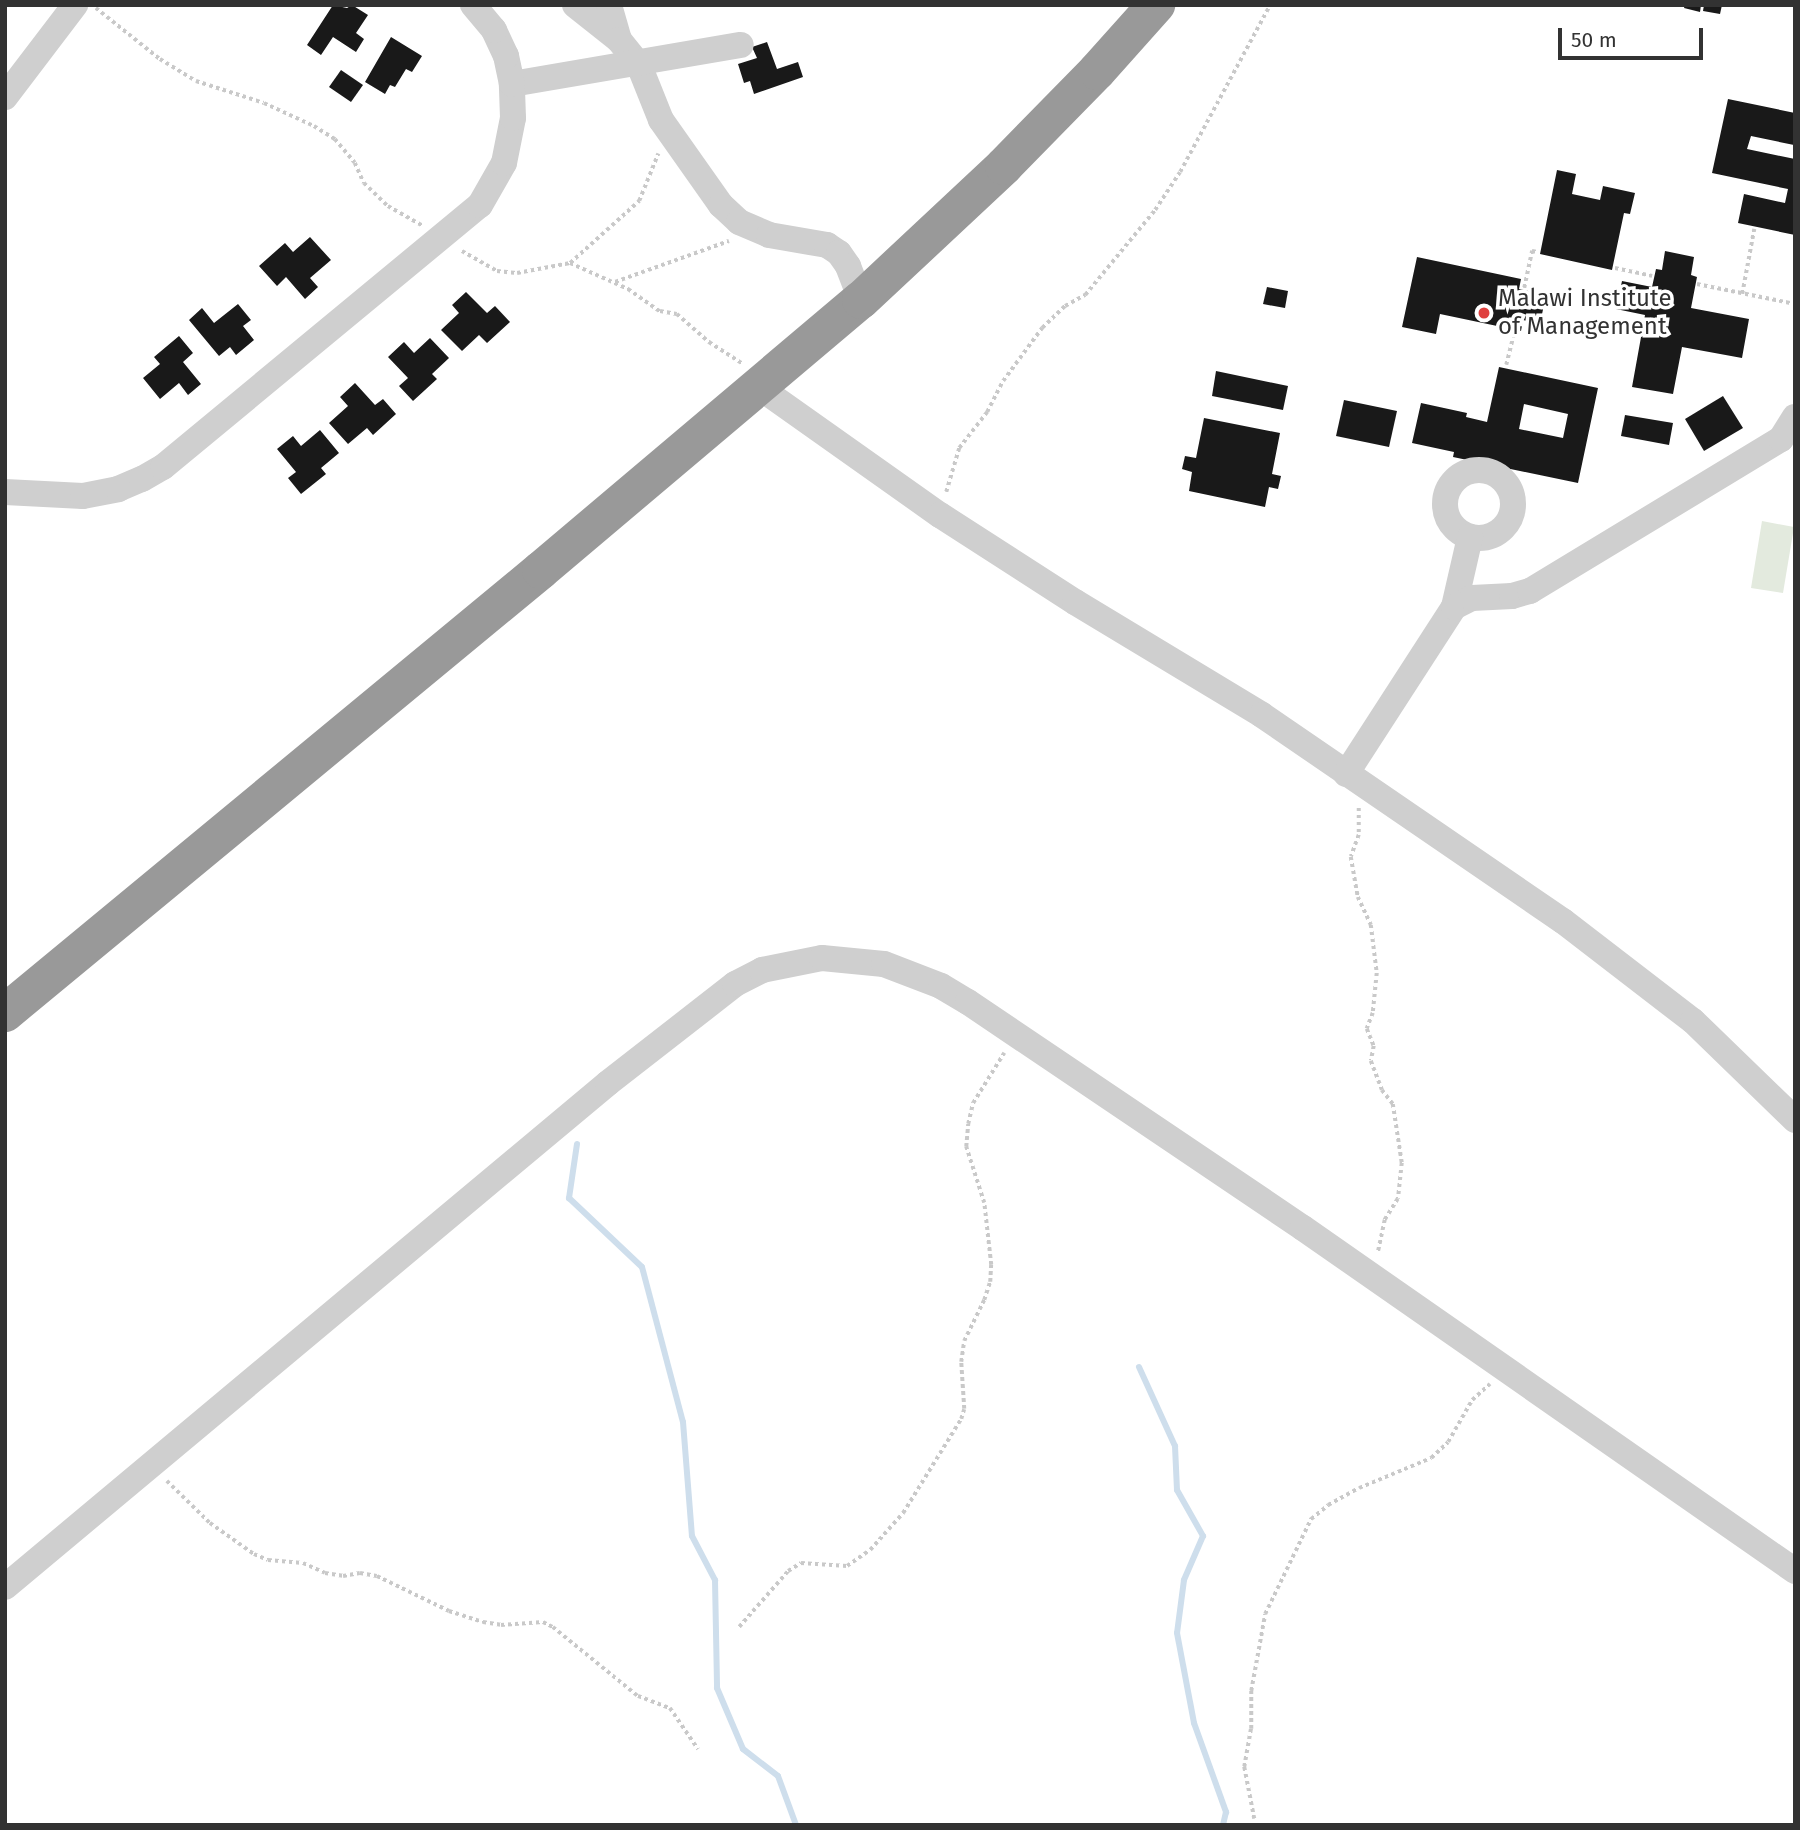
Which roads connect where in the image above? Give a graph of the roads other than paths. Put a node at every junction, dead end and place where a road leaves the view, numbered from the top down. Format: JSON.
{"nodes":[{"id":1,"x":75,"y":5,"type":"edge"},
{"id":2,"x":473,"y":5,"type":"edge"},
{"id":3,"x":575,"y":5,"type":"edge"},
{"id":4,"x":609,"y":5,"type":"edge"},
{"id":5,"x":1156,"y":5,"type":"edge"},
{"id":6,"x":620,"y":40,"type":"junction"},
{"id":7,"x":741,"y":45,"type":"dead end"},
{"id":8,"x":639,"y":65,"type":"junction"},
{"id":9,"x":512,"y":84,"type":"junction"},
{"id":10,"x":5,"y":97,"type":"edge"},
{"id":11,"x":860,"y":300,"type":"junction"},
{"id":12,"x":764,"y":383,"type":"junction"},
{"id":13,"x":1795,"y":417,"type":"edge"},
{"id":14,"x":5,"y":492,"type":"edge"},
{"id":15,"x":1470,"y":537,"type":"dead end"},
{"id":16,"x":1454,"y":607,"type":"junction"},
{"id":17,"x":1356,"y":780,"type":"junction"},
{"id":18,"x":5,"y":1013,"type":"edge"},
{"id":19,"x":1795,"y":1120,"type":"edge"},
{"id":20,"x":1795,"y":1571,"type":"edge"},
{"id":21,"x":5,"y":1587,"type":"edge"}],
"edges":[{"from":1,"to":10,"type":"street"},
{"from":2,"to":9,"type":"street"},
{"from":3,"to":6,"type":"street"},
{"from":4,"to":6,"type":"street"},
{"from":5,"to":11,"type":"highway"},
{"from":6,"to":8,"type":"street"},
{"from":7,"to":8,"type":"street"},
{"from":8,"to":9,"type":"street"},
{"from":8,"to":11,"type":"street"},
{"from":9,"to":14,"type":"street"},
{"from":11,"to":12,"type":"highway"},
{"from":12,"to":17,"type":"street"},
{"from":12,"to":18,"type":"highway"},
{"from":13,"to":16,"type":"street"},
{"from":15,"to":16,"type":"street"},
{"from":16,"to":17,"type":"street"},
{"from":17,"to":19,"type":"street"},
{"from":20,"to":21,"type":"street"}]}
